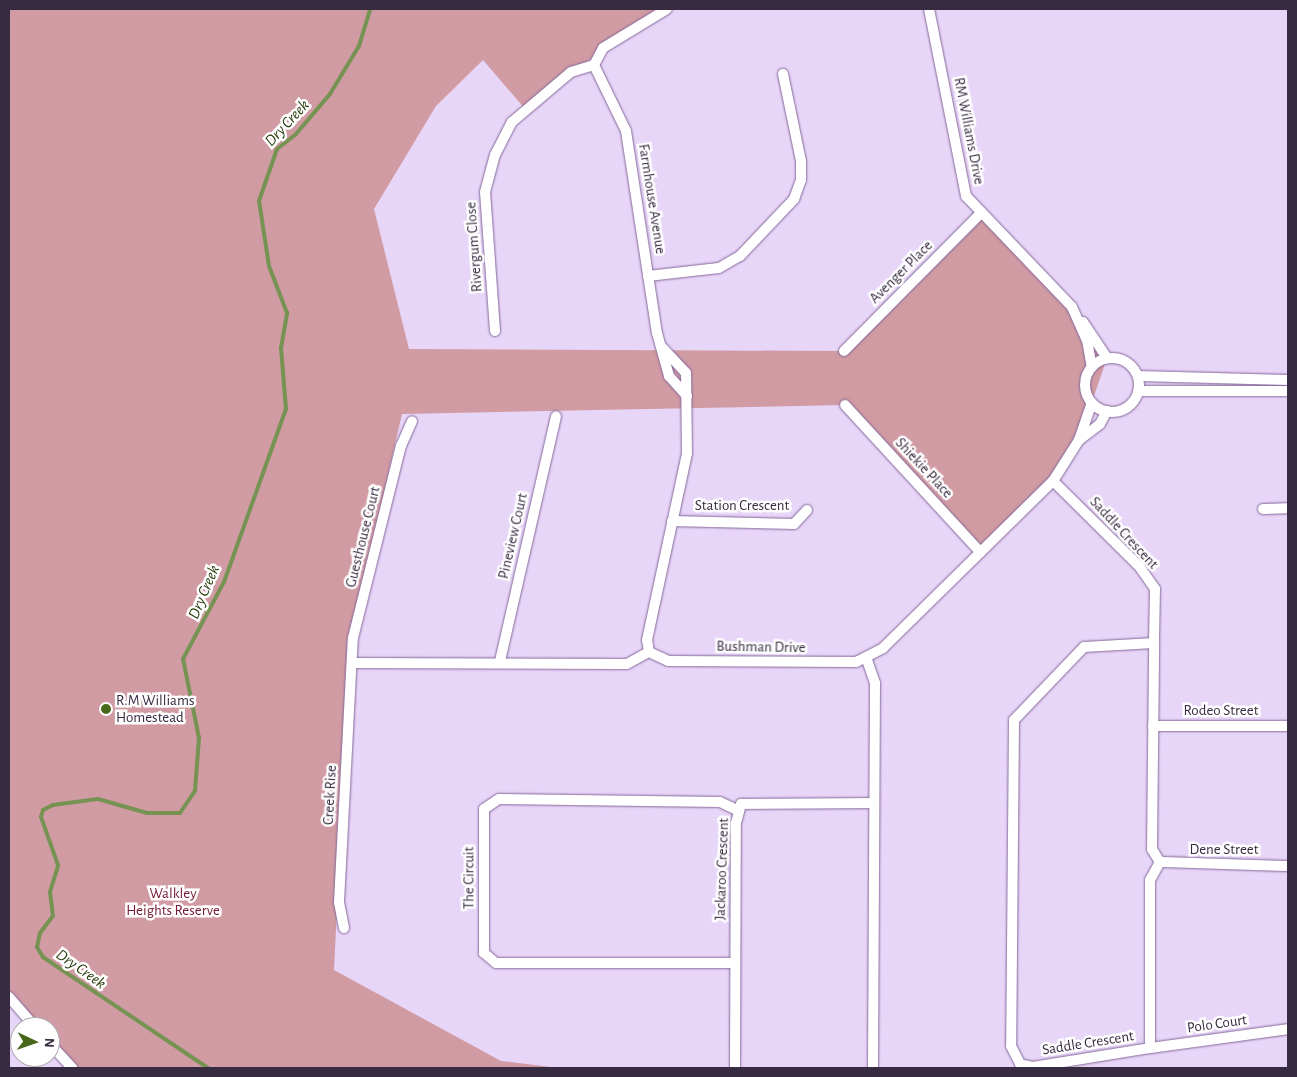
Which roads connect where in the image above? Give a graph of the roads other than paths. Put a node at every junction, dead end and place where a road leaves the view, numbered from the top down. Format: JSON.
{"nodes":[{"id":1,"x":667,"y":9,"type":"edge"},
{"id":2,"x":929,"y":9,"type":"edge"},
{"id":3,"x":935,"y":9,"type":"edge"},
{"id":4,"x":936,"y":29,"type":"junction"},
{"id":5,"x":594,"y":65,"type":"junction"},
{"id":6,"x":783,"y":74,"type":"dead end"},
{"id":7,"x":980,"y":214,"type":"junction"},
{"id":8,"x":648,"y":276,"type":"junction"},
{"id":9,"x":1077,"y":315,"type":"junction"},
{"id":10,"x":495,"y":331,"type":"dead end"},
{"id":11,"x":661,"y":345,"type":"junction"},
{"id":12,"x":844,"y":351,"type":"dead end"},
{"id":13,"x":1107,"y":358,"type":"junction"},
{"id":14,"x":1092,"y":367,"type":"junction"},
{"id":15,"x":1138,"y":376,"type":"junction"},
{"id":16,"x":1288,"y":380,"type":"edge"},
{"id":17,"x":1138,"y":391,"type":"junction"},
{"id":18,"x":1288,"y":391,"type":"edge"},
{"id":19,"x":687,"y":396,"type":"junction"},
{"id":20,"x":1092,"y":403,"type":"junction"},
{"id":21,"x":845,"y":405,"type":"dead end"},
{"id":22,"x":1107,"y":411,"type":"junction"},
{"id":23,"x":556,"y":416,"type":"dead end"},
{"id":24,"x":412,"y":421,"type":"dead end"},
{"id":25,"x":1079,"y":440,"type":"junction"},
{"id":26,"x":1053,"y":481,"type":"junction"},
{"id":27,"x":1263,"y":508,"type":"dead end"},
{"id":28,"x":1288,"y":508,"type":"edge"},
{"id":29,"x":807,"y":510,"type":"dead end"},
{"id":30,"x":672,"y":521,"type":"junction"},
{"id":31,"x":980,"y":552,"type":"junction"},
{"id":32,"x":1154,"y":643,"type":"junction"},
{"id":33,"x":649,"y":652,"type":"junction"},
{"id":34,"x":866,"y":657,"type":"junction"},
{"id":35,"x":500,"y":661,"type":"junction"},
{"id":36,"x":352,"y":663,"type":"junction"},
{"id":37,"x":1153,"y":726,"type":"junction"},
{"id":38,"x":1288,"y":726,"type":"edge"},
{"id":39,"x":874,"y":803,"type":"junction"},
{"id":40,"x":739,"y":811,"type":"junction"},
{"id":41,"x":1160,"y":862,"type":"junction"},
{"id":42,"x":1288,"y":866,"type":"edge"},
{"id":43,"x":344,"y":928,"type":"dead end"},
{"id":44,"x":735,"y":963,"type":"junction"},
{"id":45,"x":9,"y":997,"type":"edge"},
{"id":46,"x":26,"y":1017,"type":"edge"},
{"id":47,"x":1288,"y":1029,"type":"edge"},
{"id":48,"x":1150,"y":1048,"type":"junction"},
{"id":49,"x":60,"y":1055,"type":"edge"},
{"id":50,"x":72,"y":1068,"type":"edge"},
{"id":51,"x":735,"y":1068,"type":"edge"},
{"id":52,"x":873,"y":1068,"type":"edge"}],
"edges":[{"from":1,"to":5,"type":"street"},
{"from":2,"to":4,"type":"street","name":"RM Williams Drive"},
{"from":3,"to":4,"type":"street","name":"RM Williams Drive"},
{"from":4,"to":7,"type":"street","name":"RM Williams Drive"},
{"from":5,"to":8,"type":"street","name":"Farmhouse Avenue"},
{"from":5,"to":10,"type":"street","name":"Rivergum Close"},
{"from":6,"to":8,"type":"street"},
{"from":7,"to":9,"type":"street","name":"RM Williams Drive"},
{"from":7,"to":12,"type":"street","name":"Avenger Place"},
{"from":8,"to":11,"type":"street","name":"Farmhouse Avenue"},
{"from":9,"to":13,"type":"street","name":"RM Williams Drive"},
{"from":9,"to":14,"type":"street","name":"RM Williams Drive"},
{"from":11,"to":19,"type":"street","name":"Farmhouse Avenue"},
{"from":11,"to":19,"type":"street"},
{"from":13,"to":14,"type":"street"},
{"from":13,"to":15,"type":"street"},
{"from":14,"to":20,"type":"street"},
{"from":15,"to":16,"type":"street"},
{"from":15,"to":17,"type":"street"},
{"from":17,"to":18,"type":"street"},
{"from":17,"to":22,"type":"street"},
{"from":19,"to":30,"type":"street"},
{"from":20,"to":22,"type":"street"},
{"from":20,"to":25,"type":"street","name":"Bushman Drive"},
{"from":21,"to":31,"type":"street","name":"Shiekie Place"},
{"from":22,"to":25,"type":"street","name":"Bushman Drive"},
{"from":23,"to":35,"type":"street","name":"Pineview Court"},
{"from":24,"to":36,"type":"street","name":"Guesthouse Court"},
{"from":25,"to":26,"type":"street","name":"Bushman Drive"},
{"from":26,"to":31,"type":"street","name":"Bushman Drive"},
{"from":26,"to":32,"type":"street","name":"Saddle Crescent"},
{"from":27,"to":28,"type":"street"},
{"from":29,"to":30,"type":"street","name":"Station Crescent"},
{"from":30,"to":33,"type":"street"},
{"from":31,"to":34,"type":"street","name":"Bushman Drive"},
{"from":32,"to":37,"type":"street","name":"Saddle Crescent"},
{"from":32,"to":48,"type":"street","name":"Saddle Crescent"},
{"from":33,"to":34,"type":"street","name":"Bushman Drive"},
{"from":33,"to":35,"type":"street"},
{"from":34,"to":39,"type":"street"},
{"from":35,"to":36,"type":"street"},
{"from":36,"to":43,"type":"street","name":"Creek Rise"},
{"from":37,"to":38,"type":"street","name":"Rodeo Street"},
{"from":37,"to":41,"type":"street","name":"Saddle Crescent"},
{"from":39,"to":40,"type":"street","name":"Jackaroo Crescent"},
{"from":39,"to":52,"type":"street"},
{"from":40,"to":44,"type":"street","name":"Jackaroo Crescent"},
{"from":40,"to":44,"type":"street","name":"The Circuit"},
{"from":41,"to":42,"type":"street","name":"Dene Street"},
{"from":41,"to":48,"type":"street","name":"Saddle Crescent"},
{"from":44,"to":51,"type":"street","name":"Jackaroo Crescent"},
{"from":45,"to":46,"type":"street"},
{"from":47,"to":48,"type":"street","name":"Polo Court"},
{"from":49,"to":50,"type":"street"}]}
